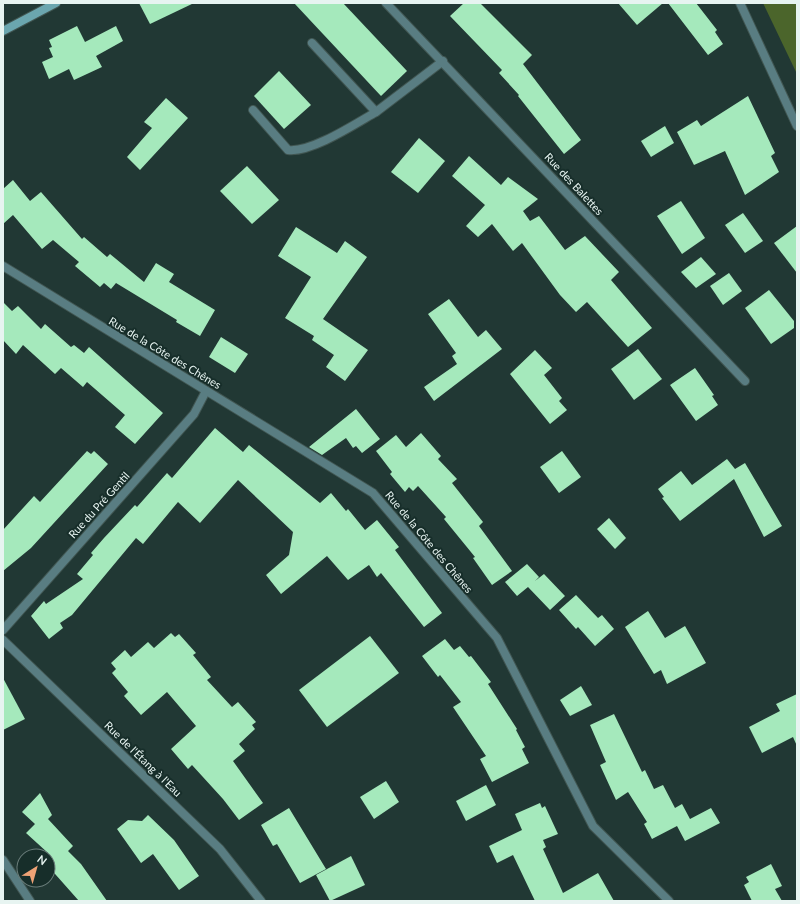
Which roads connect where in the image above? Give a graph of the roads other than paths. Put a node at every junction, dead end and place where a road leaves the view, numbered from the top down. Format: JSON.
{"nodes":[{"id":1,"x":56,"y":3,"type":"edge"},
{"id":2,"x":386,"y":3,"type":"edge"},
{"id":3,"x":740,"y":3,"type":"edge"},
{"id":4,"x":3,"y":31,"type":"edge"},
{"id":5,"x":312,"y":43,"type":"dead end"},
{"id":6,"x":443,"y":61,"type":"junction"},
{"id":7,"x":254,"y":110,"type":"dead end"},
{"id":8,"x":376,"y":112,"type":"junction"},
{"id":9,"x":797,"y":126,"type":"edge"},
{"id":10,"x":3,"y":266,"type":"edge"},
{"id":11,"x":745,"y":381,"type":"dead end"},
{"id":12,"x":206,"y":391,"type":"junction"},
{"id":13,"x":3,"y":630,"type":"edge"},
{"id":14,"x":3,"y":640,"type":"edge"},
{"id":15,"x":3,"y":860,"type":"edge"},
{"id":16,"x":30,"y":901,"type":"edge"},
{"id":17,"x":261,"y":901,"type":"edge"},
{"id":18,"x":669,"y":901,"type":"edge"}],
"edges":[{"from":1,"to":4,"type":"street"},
{"from":2,"to":6,"type":"street","name":"Rue des Balettes"},
{"from":3,"to":9,"type":"street"},
{"from":5,"to":8,"type":"street"},
{"from":6,"to":8,"type":"street"},
{"from":6,"to":11,"type":"street","name":"Rue des Balettes"},
{"from":7,"to":8,"type":"street"},
{"from":10,"to":12,"type":"street","name":"Rue de la Côte des Chênes"},
{"from":12,"to":13,"type":"street","name":"Rue du Pré Gentil"},
{"from":12,"to":18,"type":"street","name":"Rue de la Côte des Chênes"},
{"from":14,"to":17,"type":"street","name":"Rue de l'Étang à l'Eau"},
{"from":15,"to":16,"type":"street"}]}
